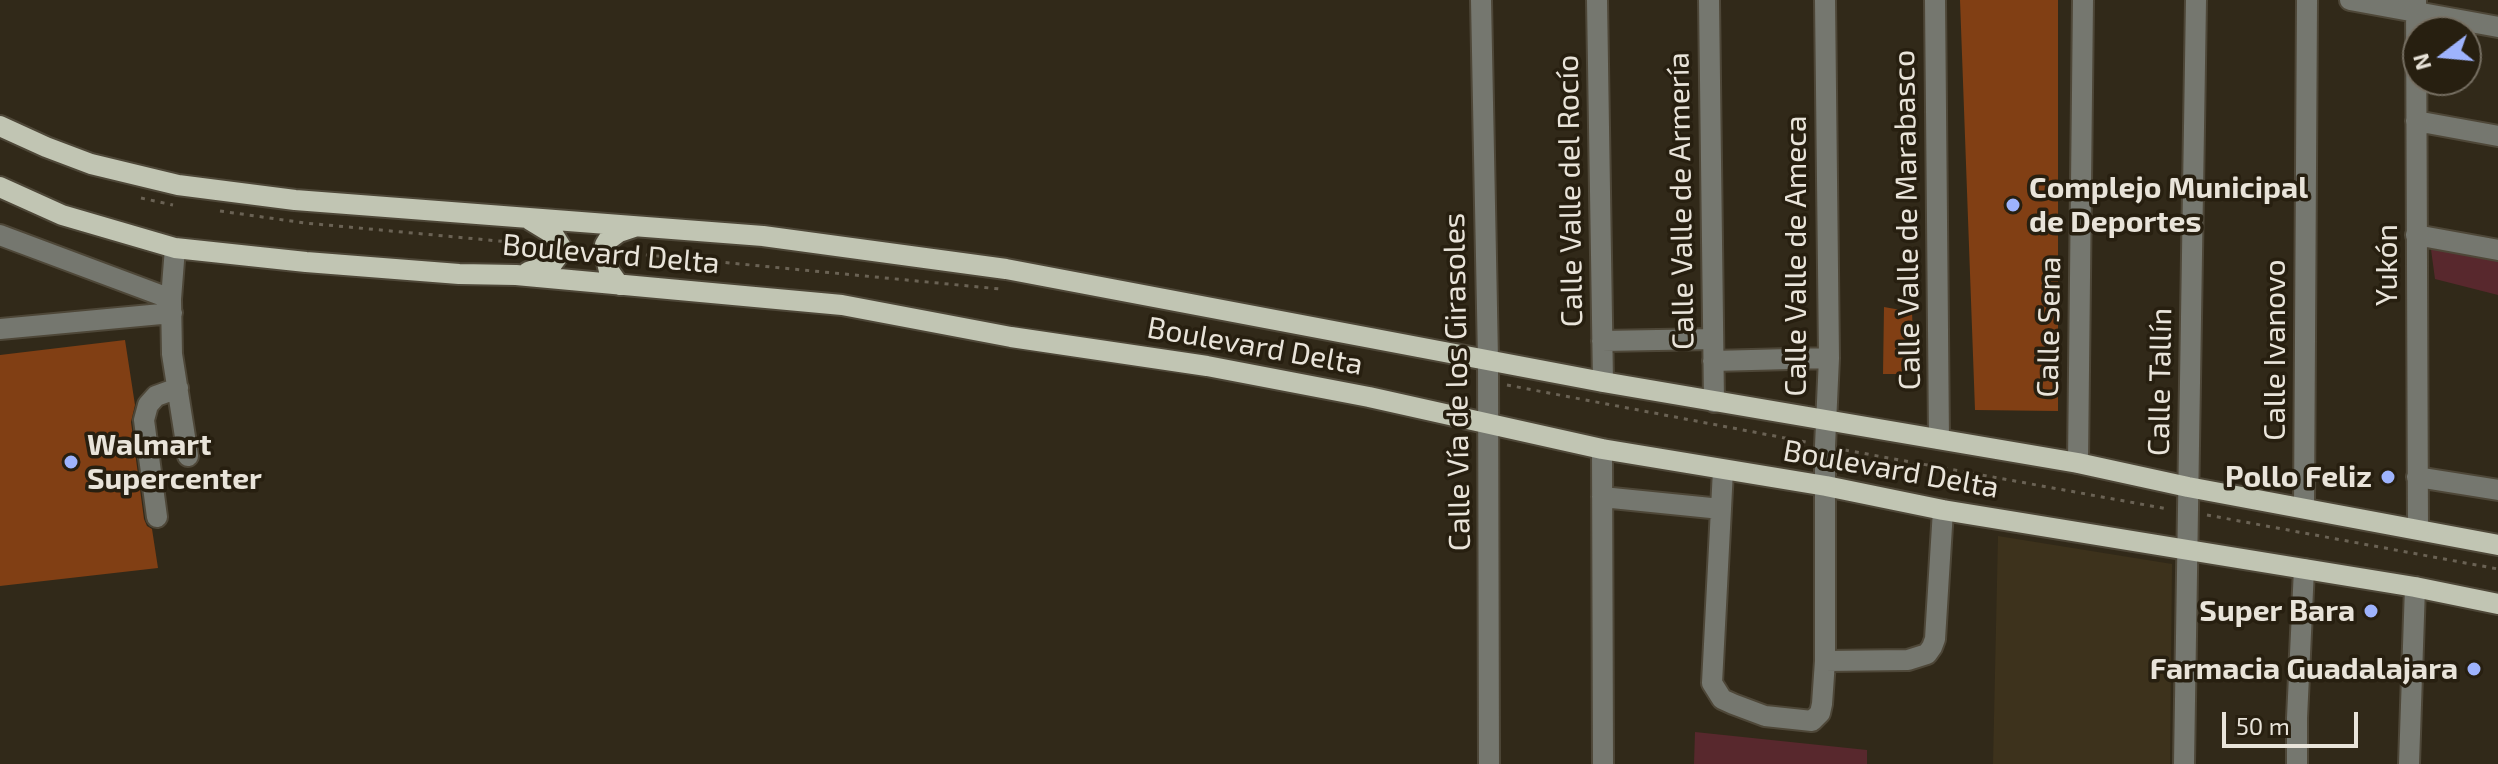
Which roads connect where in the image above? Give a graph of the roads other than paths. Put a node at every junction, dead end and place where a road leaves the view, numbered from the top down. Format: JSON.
{"nodes":[{"id":1,"x":1481,"y":0,"type":"edge"},
{"id":2,"x":1597,"y":0,"type":"edge"},
{"id":3,"x":1709,"y":0,"type":"edge"},
{"id":4,"x":1825,"y":0,"type":"edge"},
{"id":5,"x":1935,"y":0,"type":"edge"},
{"id":6,"x":2083,"y":0,"type":"edge"},
{"id":7,"x":2196,"y":0,"type":"edge"},
{"id":8,"x":2307,"y":0,"type":"edge"},
{"id":9,"x":2350,"y":0,"type":"edge"},
{"id":10,"x":2416,"y":6,"type":"edge"},
{"id":11,"x":2498,"y":27,"type":"edge"},
{"id":12,"x":2416,"y":121,"type":"junction"},
{"id":13,"x":0,"y":126,"type":"edge"},
{"id":14,"x":2498,"y":136,"type":"edge"},
{"id":15,"x":0,"y":187,"type":"edge"},
{"id":16,"x":526,"y":218,"type":"junction"},
{"id":17,"x":634,"y":227,"type":"junction"},
{"id":18,"x":0,"y":235,"type":"edge"},
{"id":19,"x":2416,"y":235,"type":"junction"},
{"id":20,"x":175,"y":248,"type":"junction"},
{"id":21,"x":2498,"y":250,"type":"edge"},
{"id":22,"x":516,"y":275,"type":"junction"},
{"id":23,"x":619,"y":285,"type":"junction"},
{"id":24,"x":172,"y":306,"type":"junction"},
{"id":25,"x":0,"y":329,"type":"edge"},
{"id":26,"x":1713,"y":339,"type":"junction"},
{"id":27,"x":1602,"y":341,"type":"junction"},
{"id":28,"x":1829,"y":358,"type":"junction"},
{"id":29,"x":1488,"y":359,"type":"junction"},
{"id":30,"x":1713,"y":361,"type":"junction"},
{"id":31,"x":1603,"y":382,"type":"junction"},
{"id":32,"x":178,"y":388,"type":"junction"},
{"id":33,"x":1714,"y":402,"type":"junction"},
{"id":34,"x":1826,"y":420,"type":"junction"},
{"id":35,"x":1489,"y":423,"type":"junction"},
{"id":36,"x":1939,"y":439,"type":"junction"},
{"id":37,"x":1602,"y":449,"type":"junction"},
{"id":38,"x":188,"y":456,"type":"dead end"},
{"id":39,"x":2078,"y":463,"type":"junction"},
{"id":40,"x":1723,"y":470,"type":"junction"},
{"id":41,"x":2417,"y":477,"type":"junction"},
{"id":42,"x":1826,"y":486,"type":"junction"},
{"id":43,"x":2188,"y":487,"type":"junction"},
{"id":44,"x":2498,"y":490,"type":"edge"},
{"id":45,"x":1602,"y":497,"type":"junction"},
{"id":46,"x":2304,"y":508,"type":"junction"},
{"id":47,"x":1721,"y":509,"type":"junction"},
{"id":48,"x":1943,"y":510,"type":"junction"},
{"id":49,"x":157,"y":517,"type":"dead end"},
{"id":50,"x":2418,"y":529,"type":"junction"},
{"id":51,"x":2498,"y":545,"type":"edge"},
{"id":52,"x":2188,"y":550,"type":"junction"},
{"id":53,"x":2304,"y":569,"type":"junction"},
{"id":54,"x":2415,"y":587,"type":"junction"},
{"id":55,"x":2498,"y":604,"type":"edge"},
{"id":56,"x":1825,"y":661,"type":"junction"},
{"id":57,"x":1489,"y":764,"type":"edge"},
{"id":58,"x":1603,"y":764,"type":"edge"},
{"id":59,"x":2184,"y":764,"type":"edge"},
{"id":60,"x":2297,"y":764,"type":"edge"},
{"id":61,"x":2409,"y":764,"type":"edge"}],
"edges":[{"from":1,"to":29,"type":"street","name":"Calle Vía de los Girasoles"},
{"from":2,"to":27,"type":"street","name":"Calle Valle del Rocío"},
{"from":3,"to":26,"type":"street","name":"Calle Valle de Armería"},
{"from":4,"to":28,"type":"street","name":"Calle Valle de Ameca"},
{"from":5,"to":36,"type":"street","name":"Calle Valle de Marabasco"},
{"from":6,"to":39,"type":"street","name":"Calle Sena"},
{"from":7,"to":43,"type":"street","name":"Calle Tallín"},
{"from":8,"to":46,"type":"street","name":"Calle Ivanovo"},
{"from":9,"to":10,"type":"street"},
{"from":10,"to":11,"type":"street"},
{"from":10,"to":12,"type":"street","name":"Yukón"},
{"from":12,"to":14,"type":"street"},
{"from":12,"to":19,"type":"street","name":"Yukón"},
{"from":13,"to":16,"type":"main road","name":"Boulevard Delta"},
{"from":15,"to":20,"type":"main road","name":"Boulevard Delta"},
{"from":16,"to":17,"type":"main road","name":"Boulevard Delta"},
{"from":16,"to":22,"type":"main road"},
{"from":17,"to":23,"type":"main road"},
{"from":17,"to":29,"type":"main road","name":"Boulevard Delta"},
{"from":18,"to":24,"type":"street"},
{"from":19,"to":21,"type":"street"},
{"from":19,"to":41,"type":"street","name":"Yukón"},
{"from":20,"to":22,"type":"main road","name":"Boulevard Delta"},
{"from":20,"to":24,"type":"street"},
{"from":22,"to":23,"type":"main road","name":"Boulevard Delta"},
{"from":23,"to":35,"type":"main road","name":"Boulevard Delta"},
{"from":24,"to":25,"type":"street"},
{"from":24,"to":32,"type":"street"},
{"from":26,"to":27,"type":"street"},
{"from":26,"to":30,"type":"street","name":"Calle Valle de Armería"},
{"from":27,"to":31,"type":"street","name":"Calle Valle del Rocío"},
{"from":28,"to":30,"type":"street"},
{"from":28,"to":34,"type":"street","name":"Calle Valle de Ameca"},
{"from":29,"to":31,"type":"main road","name":"Boulevard Delta"},
{"from":29,"to":35,"type":"street","name":"Calle Vía de los Girasoles"},
{"from":30,"to":33,"type":"street","name":"Calle Valle de Armería"},
{"from":31,"to":33,"type":"main road","name":"Boulevard Delta"},
{"from":32,"to":38,"type":"street"},
{"from":32,"to":49,"type":"street"},
{"from":33,"to":34,"type":"main road","name":"Boulevard Delta"},
{"from":34,"to":36,"type":"main road","name":"Boulevard Delta"},
{"from":34,"to":42,"type":"street","name":"Calle Valle de Ameca"},
{"from":35,"to":37,"type":"main road","name":"Boulevard Delta"},
{"from":35,"to":57,"type":"street","name":"Calle Vía de los Girasoles"},
{"from":36,"to":39,"type":"main road","name":"Boulevard Delta"},
{"from":37,"to":40,"type":"main road","name":"Boulevard Delta"},
{"from":37,"to":45,"type":"street"},
{"from":39,"to":43,"type":"main road","name":"Boulevard Delta"},
{"from":40,"to":42,"type":"main road","name":"Boulevard Delta"},
{"from":40,"to":47,"type":"street"},
{"from":41,"to":44,"type":"street"},
{"from":41,"to":50,"type":"street","name":"Yukón"},
{"from":42,"to":48,"type":"main road","name":"Boulevard Delta"},
{"from":42,"to":56,"type":"street","name":"Calle Valle de Ameca"},
{"from":43,"to":46,"type":"main road","name":"Boulevard Delta"},
{"from":43,"to":52,"type":"street","name":"Calle Tallín"},
{"from":45,"to":47,"type":"street"},
{"from":45,"to":58,"type":"street"},
{"from":46,"to":50,"type":"main road","name":"Boulevard Delta"},
{"from":47,"to":56,"type":"street","name":"Calle Valle de Ameca"},
{"from":48,"to":52,"type":"main road","name":"Boulevard Delta"},
{"from":48,"to":56,"type":"street"},
{"from":50,"to":51,"type":"main road","name":"Boulevard Delta"},
{"from":52,"to":53,"type":"main road","name":"Boulevard Delta"},
{"from":52,"to":59,"type":"street","name":"Calle Tallín"},
{"from":53,"to":54,"type":"main road","name":"Boulevard Delta"},
{"from":53,"to":60,"type":"street"},
{"from":54,"to":55,"type":"main road","name":"Boulevard Delta"},
{"from":54,"to":61,"type":"street"}]}
